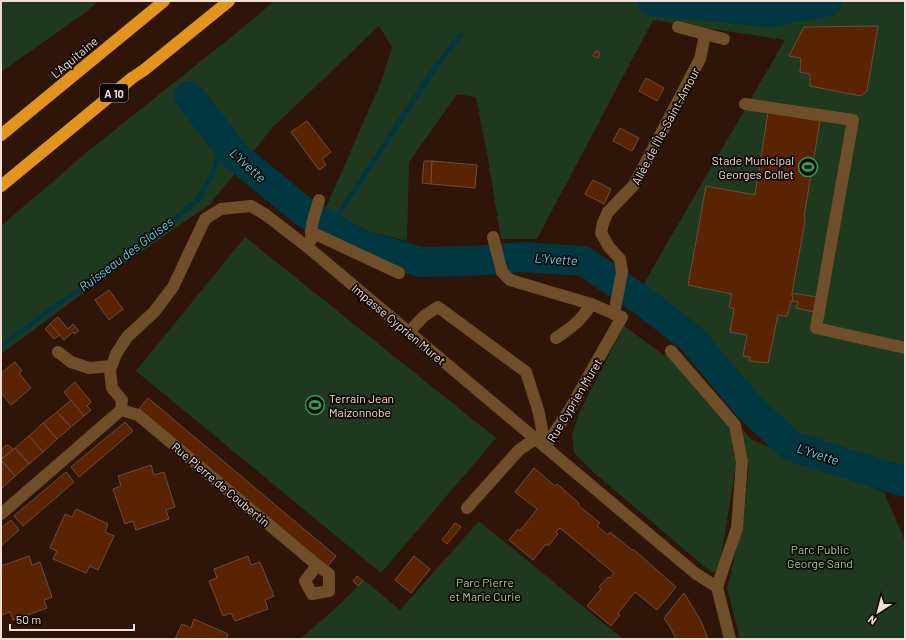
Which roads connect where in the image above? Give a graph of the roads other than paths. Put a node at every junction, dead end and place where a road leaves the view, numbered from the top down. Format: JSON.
{"nodes":[{"id":1,"x":164,"y":1,"type":"edge"},
{"id":2,"x":229,"y":1,"type":"edge"},
{"id":3,"x":678,"y":27,"type":"dead end"},
{"id":4,"x":705,"y":35,"type":"junction"},
{"id":5,"x":724,"y":39,"type":"dead end"},
{"id":6,"x":745,"y":104,"type":"dead end"},
{"id":7,"x":1,"y":134,"type":"edge"},
{"id":8,"x":1,"y":186,"type":"edge"},
{"id":9,"x":318,"y":203,"type":"dead end"},
{"id":10,"x":312,"y":228,"type":"junction"},
{"id":11,"x":493,"y":237,"type":"dead end"},
{"id":12,"x":310,"y":249,"type":"junction"},
{"id":13,"x":399,"y":273,"type":"dead end"},
{"id":14,"x":591,"y":304,"type":"junction"},
{"id":15,"x":615,"y":309,"type":"junction"},
{"id":16,"x":409,"y":332,"type":"junction"},
{"id":17,"x":556,"y":338,"type":"dead end"},
{"id":18,"x":905,"y":348,"type":"edge"},
{"id":19,"x":671,"y":351,"type":"dead end"},
{"id":20,"x":58,"y":352,"type":"dead end"},
{"id":21,"x":111,"y":366,"type":"junction"},
{"id":22,"x":121,"y":410,"type":"junction"},
{"id":23,"x":540,"y":443,"type":"junction"},
{"id":24,"x":467,"y":508,"type":"dead end"},
{"id":25,"x":1,"y":514,"type":"edge"},
{"id":26,"x":317,"y":565,"type":"dead end"},
{"id":27,"x":717,"y":587,"type":"junction"},
{"id":28,"x":730,"y":639,"type":"edge"}],
"edges":[{"from":1,"to":7,"type":"highway","name":"L'Aquitaine"},
{"from":2,"to":8,"type":"highway","number":"A 10"},
{"from":3,"to":4,"type":"street"},
{"from":4,"to":5,"type":"street"},
{"from":4,"to":15,"type":"street","name":"Allée de l'Île-Saint-Amour"},
{"from":6,"to":18,"type":"street"},
{"from":9,"to":10,"type":"street"},
{"from":10,"to":12,"type":"street"},
{"from":10,"to":13,"type":"street"},
{"from":11,"to":14,"type":"street"},
{"from":12,"to":16,"type":"street","name":"Impasse Cyprien Muret"},
{"from":12,"to":21,"type":"street","name":"Impasse Cyprien Muret"},
{"from":14,"to":15,"type":"street"},
{"from":14,"to":17,"type":"street"},
{"from":15,"to":23,"type":"street","name":"Rue Cyprien Muret"},
{"from":16,"to":23,"type":"street","name":"Impasse Cyprien Muret"},
{"from":16,"to":23,"type":"street"},
{"from":19,"to":27,"type":"street"},
{"from":20,"to":21,"type":"street"},
{"from":21,"to":22,"type":"street"},
{"from":22,"to":25,"type":"street"},
{"from":22,"to":26,"type":"street","name":"Rue Pierre de Coubertin"},
{"from":23,"to":24,"type":"street"},
{"from":23,"to":27,"type":"street","name":"Rue Cyprien Muret"},
{"from":27,"to":28,"type":"street"}]}
